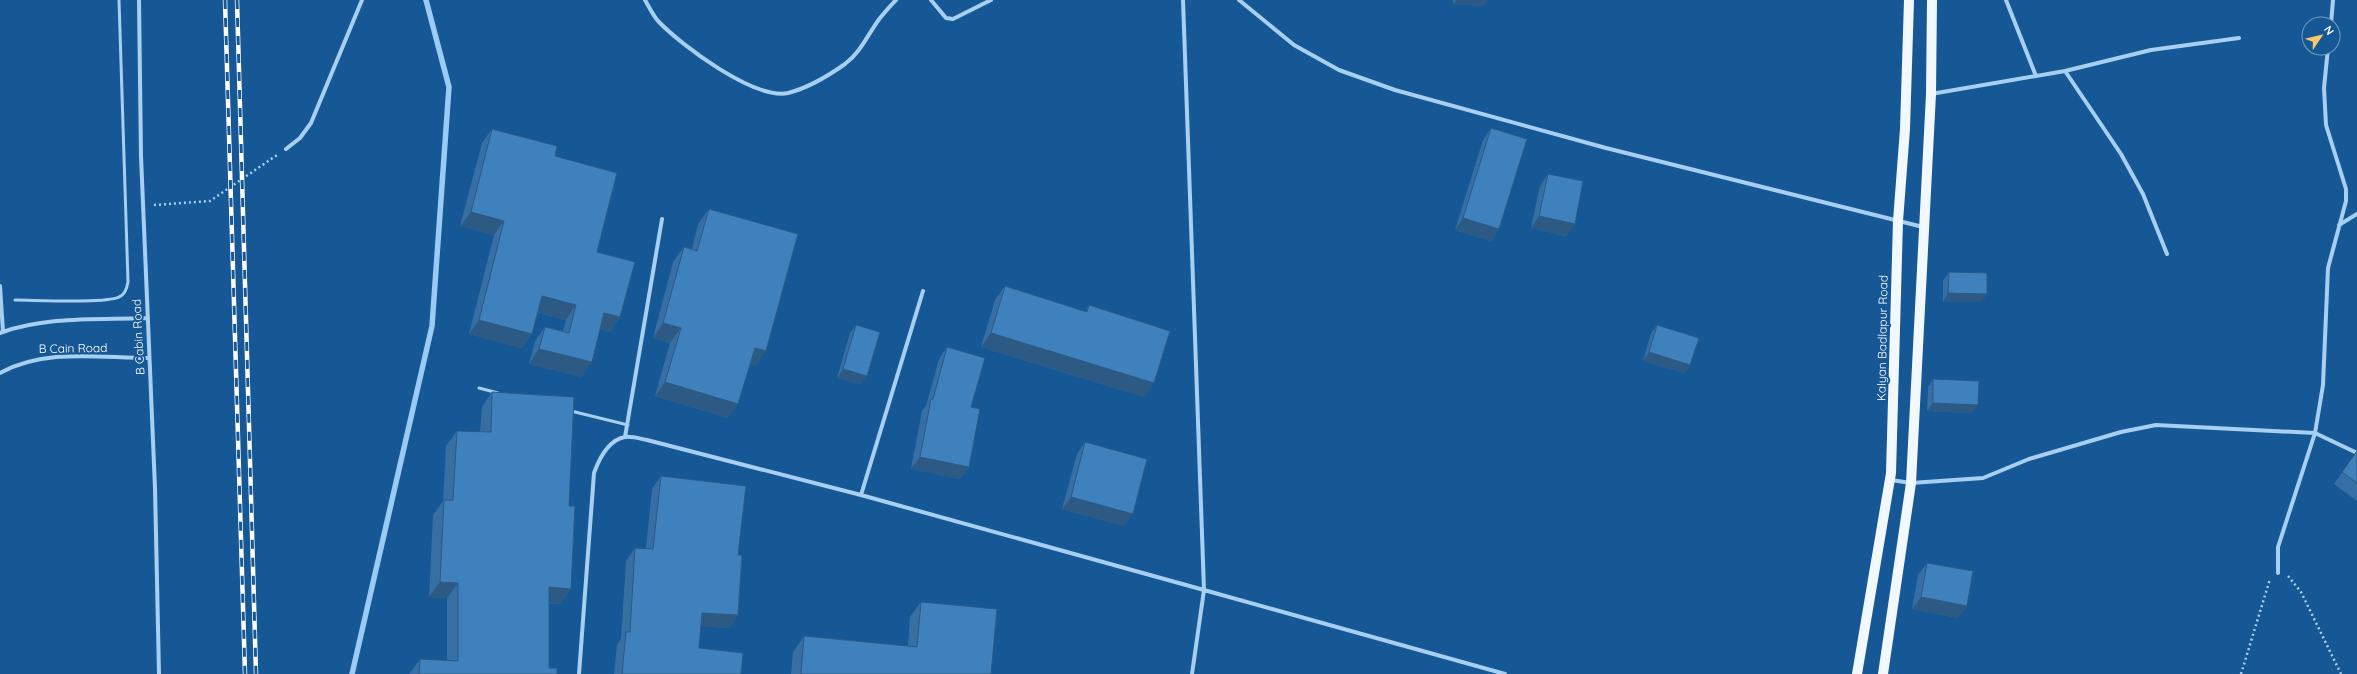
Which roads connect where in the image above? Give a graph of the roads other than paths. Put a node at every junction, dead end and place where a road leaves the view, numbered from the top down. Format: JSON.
{"nodes":[{"id":1,"x":119,"y":0,"type":"edge"},
{"id":2,"x":139,"y":0,"type":"edge"},
{"id":3,"x":362,"y":0,"type":"edge"},
{"id":4,"x":645,"y":0,"type":"edge"},
{"id":5,"x":896,"y":0,"type":"edge"},
{"id":6,"x":931,"y":0,"type":"edge"},
{"id":7,"x":991,"y":0,"type":"edge"},
{"id":8,"x":1183,"y":0,"type":"edge"},
{"id":9,"x":1238,"y":0,"type":"edge"},
{"id":10,"x":1909,"y":0,"type":"edge"},
{"id":11,"x":1932,"y":0,"type":"edge"},
{"id":12,"x":2006,"y":0,"type":"edge"},
{"id":13,"x":2334,"y":0,"type":"edge"},
{"id":14,"x":2331,"y":16,"type":"edge"},
{"id":15,"x":2239,"y":38,"type":"dead end"},
{"id":16,"x":2327,"y":56,"type":"edge"},
{"id":17,"x":2065,"y":71,"type":"junction"},
{"id":18,"x":2036,"y":76,"type":"junction"},
{"id":19,"x":1931,"y":94,"type":"junction"},
{"id":20,"x":286,"y":149,"type":"road end"},
{"id":21,"x":2357,"y":214,"type":"edge"},
{"id":22,"x":662,"y":218,"type":"dead end"},
{"id":23,"x":1898,"y":220,"type":"junction"},
{"id":24,"x":2338,"y":226,"type":"junction"},
{"id":25,"x":1922,"y":227,"type":"junction"},
{"id":26,"x":2166,"y":254,"type":"dead end"},
{"id":27,"x":0,"y":286,"type":"edge"},
{"id":28,"x":923,"y":290,"type":"dead end"},
{"id":29,"x":15,"y":300,"type":"dead end"},
{"id":30,"x":147,"y":318,"type":"junction"},
{"id":31,"x":2,"y":332,"type":"edge"},
{"id":32,"x":149,"y":358,"type":"junction"},
{"id":33,"x":0,"y":373,"type":"edge"},
{"id":34,"x":479,"y":388,"type":"dead end"},
{"id":35,"x":501,"y":394,"type":"edge"},
{"id":36,"x":568,"y":410,"type":"edge"},
{"id":37,"x":628,"y":425,"type":"junction"},
{"id":38,"x":2314,"y":433,"type":"junction"},
{"id":39,"x":625,"y":437,"type":"junction"},
{"id":40,"x":2357,"y":452,"type":"edge"},
{"id":41,"x":1890,"y":480,"type":"junction"},
{"id":42,"x":1911,"y":483,"type":"junction"},
{"id":43,"x":861,"y":495,"type":"junction"},
{"id":44,"x":2278,"y":573,"type":"road end"},
{"id":45,"x":1204,"y":590,"type":"junction"},
{"id":46,"x":159,"y":674,"type":"edge"},
{"id":47,"x":579,"y":674,"type":"edge"},
{"id":48,"x":1192,"y":674,"type":"edge"},
{"id":49,"x":1505,"y":674,"type":"edge"},
{"id":50,"x":1857,"y":674,"type":"edge"},
{"id":51,"x":1883,"y":674,"type":"edge"}],
"edges":[{"from":1,"to":29,"type":"lane"},
{"from":2,"to":30,"type":"street","name":"B Cabin Road"},
{"from":3,"to":20,"type":"street"},
{"from":4,"to":5,"type":"street"},
{"from":6,"to":7,"type":"street"},
{"from":8,"to":45,"type":"street"},
{"from":9,"to":23,"type":"street"},
{"from":10,"to":23,"type":"main road","name":"Kalyan Badlapur Road"},
{"from":11,"to":19,"type":"main road"},
{"from":12,"to":18,"type":"street"},
{"from":13,"to":14,"type":"street"},
{"from":15,"to":17,"type":"street"},
{"from":16,"to":24,"type":"street"},
{"from":17,"to":18,"type":"street"},
{"from":17,"to":26,"type":"street"},
{"from":18,"to":19,"type":"street"},
{"from":19,"to":25,"type":"main road"},
{"from":21,"to":24,"type":"street"},
{"from":22,"to":37,"type":"street"},
{"from":23,"to":25,"type":"street"},
{"from":23,"to":41,"type":"main road","name":"Kalyan Badlapur Road"},
{"from":24,"to":38,"type":"street"},
{"from":25,"to":42,"type":"main road"},
{"from":27,"to":31,"type":"street"},
{"from":28,"to":43,"type":"street"},
{"from":30,"to":31,"type":"street","name":"B Cain Road"},
{"from":30,"to":32,"type":"street","name":"B Cabin Road"},
{"from":32,"to":33,"type":"street","name":"B Cain Road"},
{"from":32,"to":46,"type":"street","name":"B Cabin Road"},
{"from":34,"to":35,"type":"lane"},
{"from":36,"to":37,"type":"lane"},
{"from":37,"to":39,"type":"street"},
{"from":38,"to":40,"type":"street"},
{"from":38,"to":42,"type":"street"},
{"from":38,"to":44,"type":"street"},
{"from":39,"to":43,"type":"street"},
{"from":39,"to":47,"type":"street"},
{"from":41,"to":42,"type":"street"},
{"from":41,"to":50,"type":"main road","name":"Kalyan Badlapur Road"},
{"from":42,"to":51,"type":"main road"},
{"from":43,"to":45,"type":"street"},
{"from":45,"to":48,"type":"street"},
{"from":45,"to":49,"type":"street"}]}
